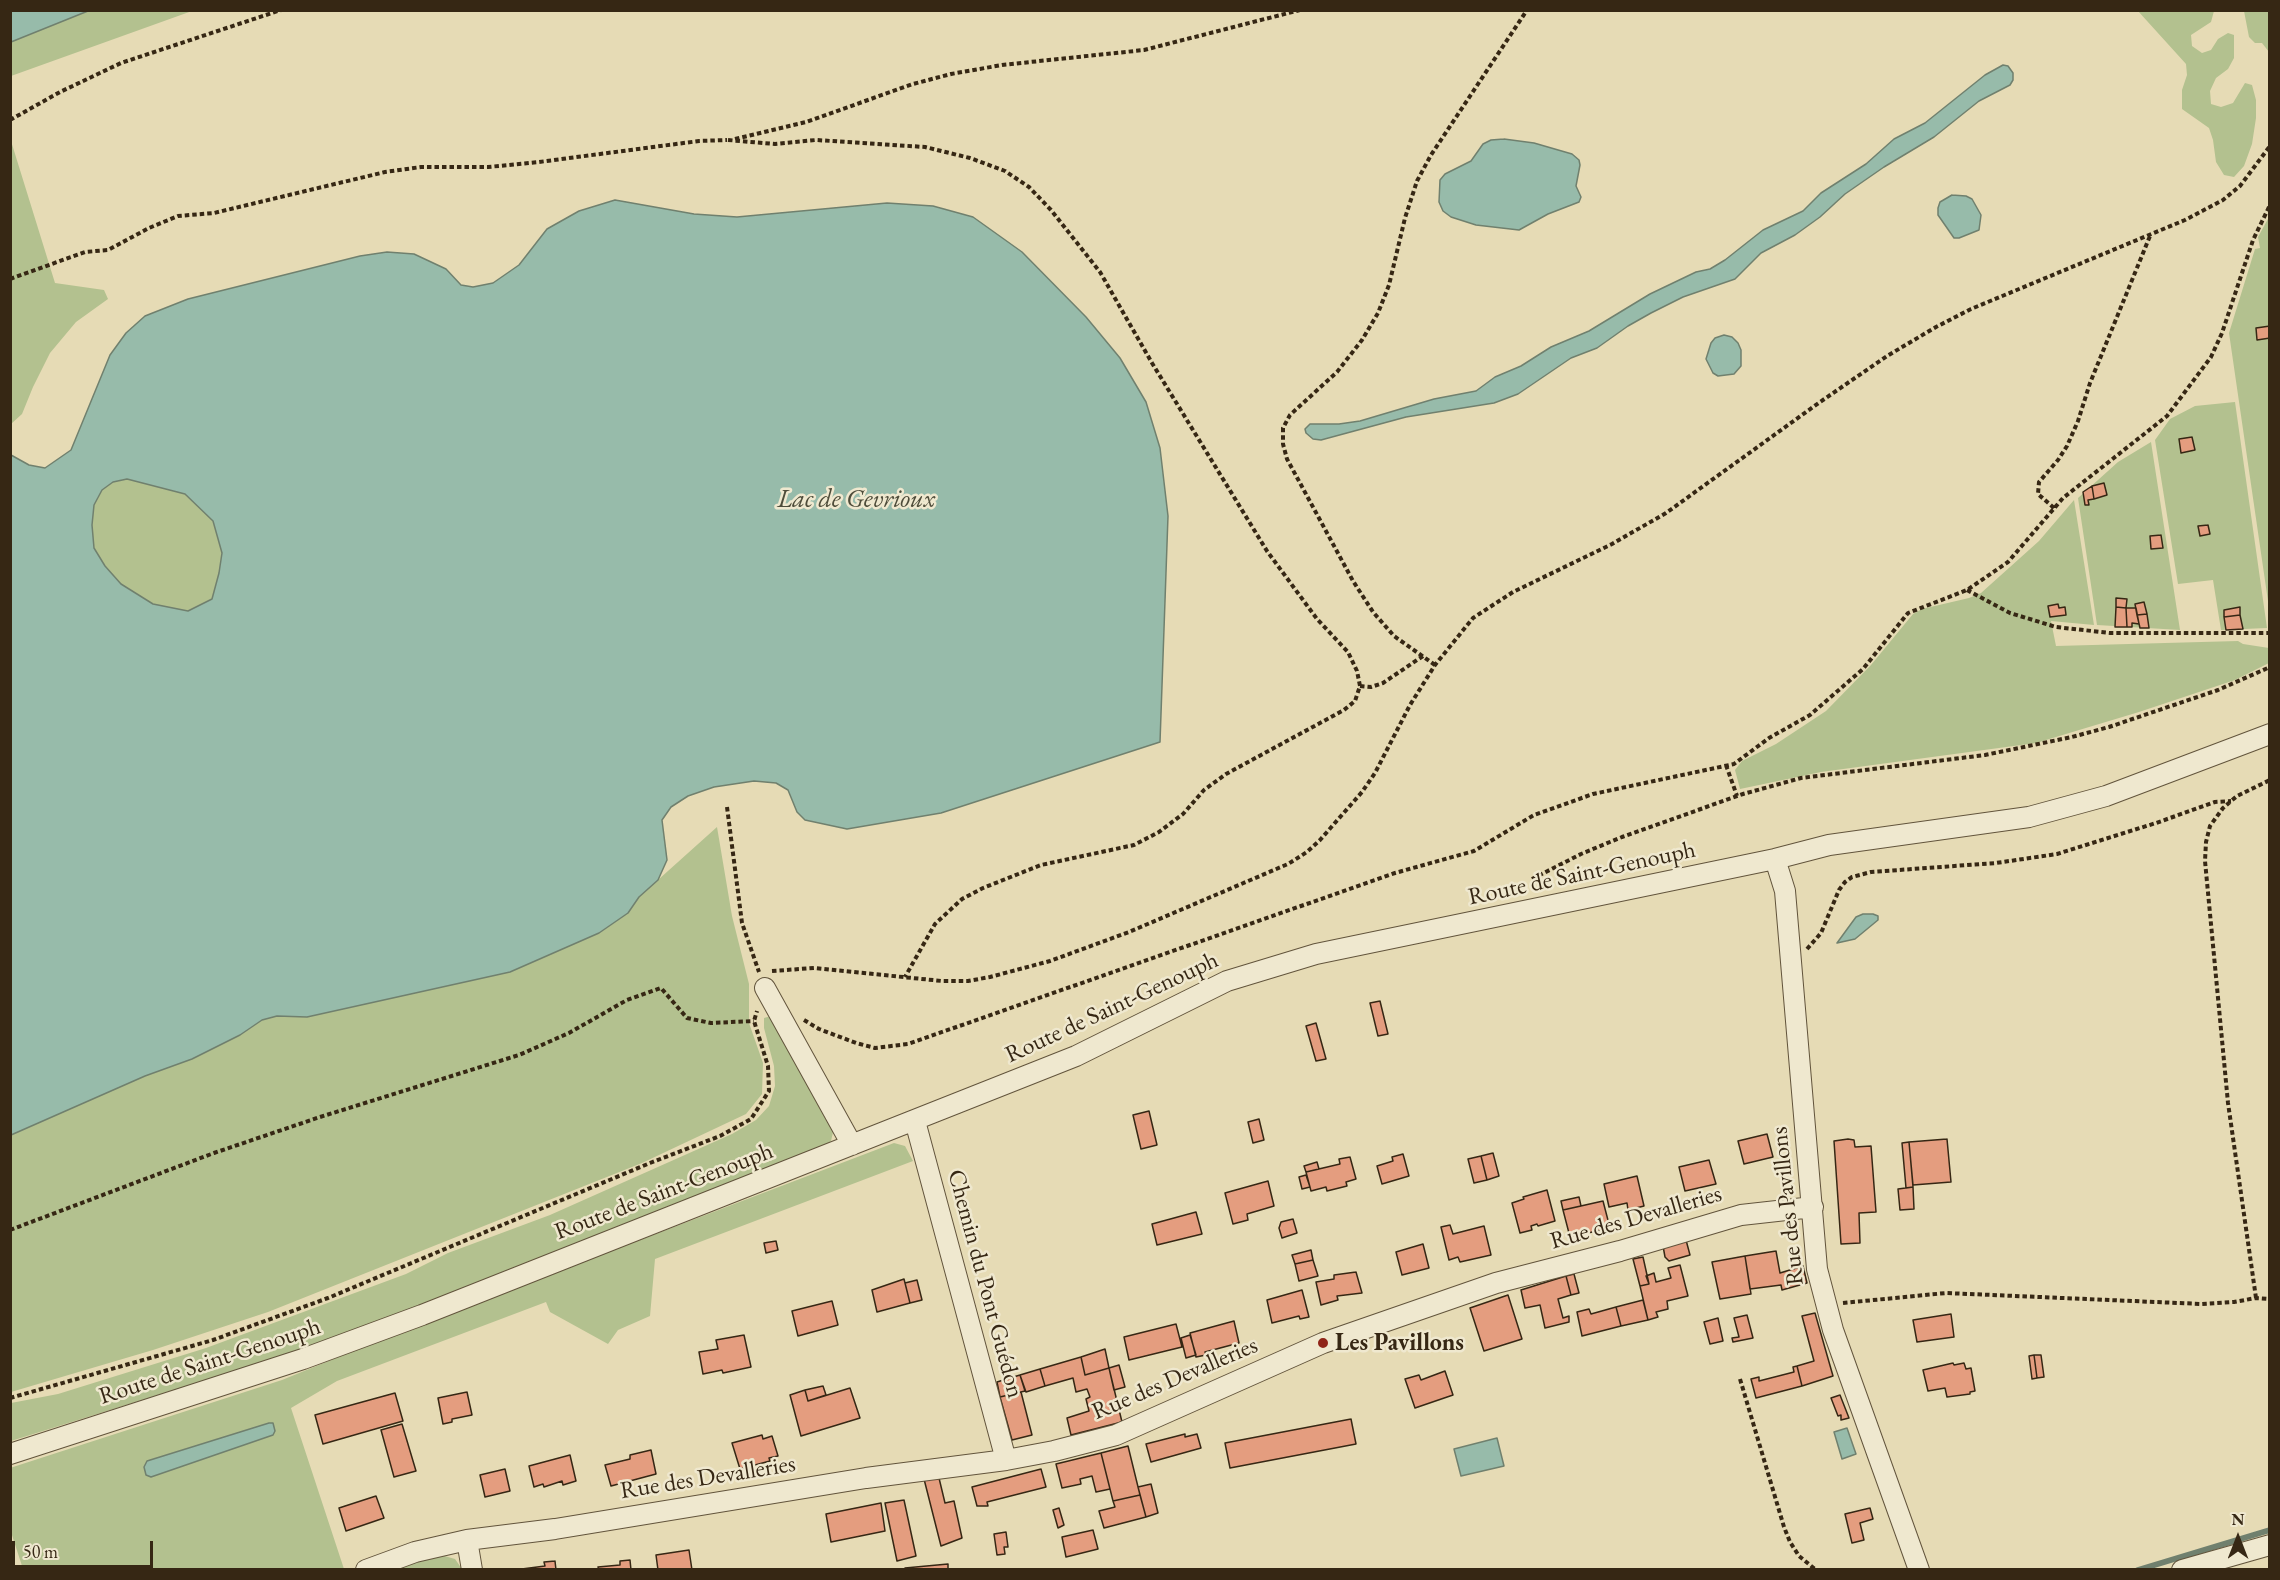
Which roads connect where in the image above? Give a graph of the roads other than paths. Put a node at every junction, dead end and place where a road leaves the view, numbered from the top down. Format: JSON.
{"nodes":[{"id":1,"x":2270,"y":734,"type":"edge"},
{"id":2,"x":1775,"y":859,"type":"junction"},
{"id":3,"x":762,"y":980,"type":"road end"},
{"id":4,"x":915,"y":1121,"type":"junction"},
{"id":5,"x":852,"y":1145,"type":"junction"},
{"id":6,"x":1813,"y":1207,"type":"junction"},
{"id":7,"x":10,"y":1454,"type":"edge"},
{"id":8,"x":1006,"y":1460,"type":"junction"},
{"id":9,"x":467,"y":1540,"type":"junction"},
{"id":10,"x":2270,"y":1545,"type":"edge"},
{"id":11,"x":366,"y":1569,"type":"edge"},
{"id":12,"x":472,"y":1569,"type":"edge"},
{"id":13,"x":1919,"y":1569,"type":"edge"},
{"id":14,"x":2182,"y":1569,"type":"edge"}],
"edges":[{"from":1,"to":2,"type":"street","name":"Route de Saint-Genouph"},
{"from":2,"to":4,"type":"street","name":"Route de Saint-Genouph"},
{"from":2,"to":6,"type":"street","name":"Rue des Pavillons"},
{"from":3,"to":5,"type":"street"},
{"from":4,"to":5,"type":"street","name":"Route de Saint-Genouph"},
{"from":4,"to":8,"type":"street","name":"Chemin du Pont Guédon"},
{"from":5,"to":7,"type":"street","name":"Route de Saint-Genouph"},
{"from":6,"to":8,"type":"street","name":"Rue des Devalleries"},
{"from":6,"to":13,"type":"street","name":"Rue des Pavillons"},
{"from":8,"to":9,"type":"street","name":"Rue des Devalleries"},
{"from":9,"to":11,"type":"street","name":"Rue des Devalleries"},
{"from":9,"to":12,"type":"street"},
{"from":10,"to":14,"type":"street"}]}
